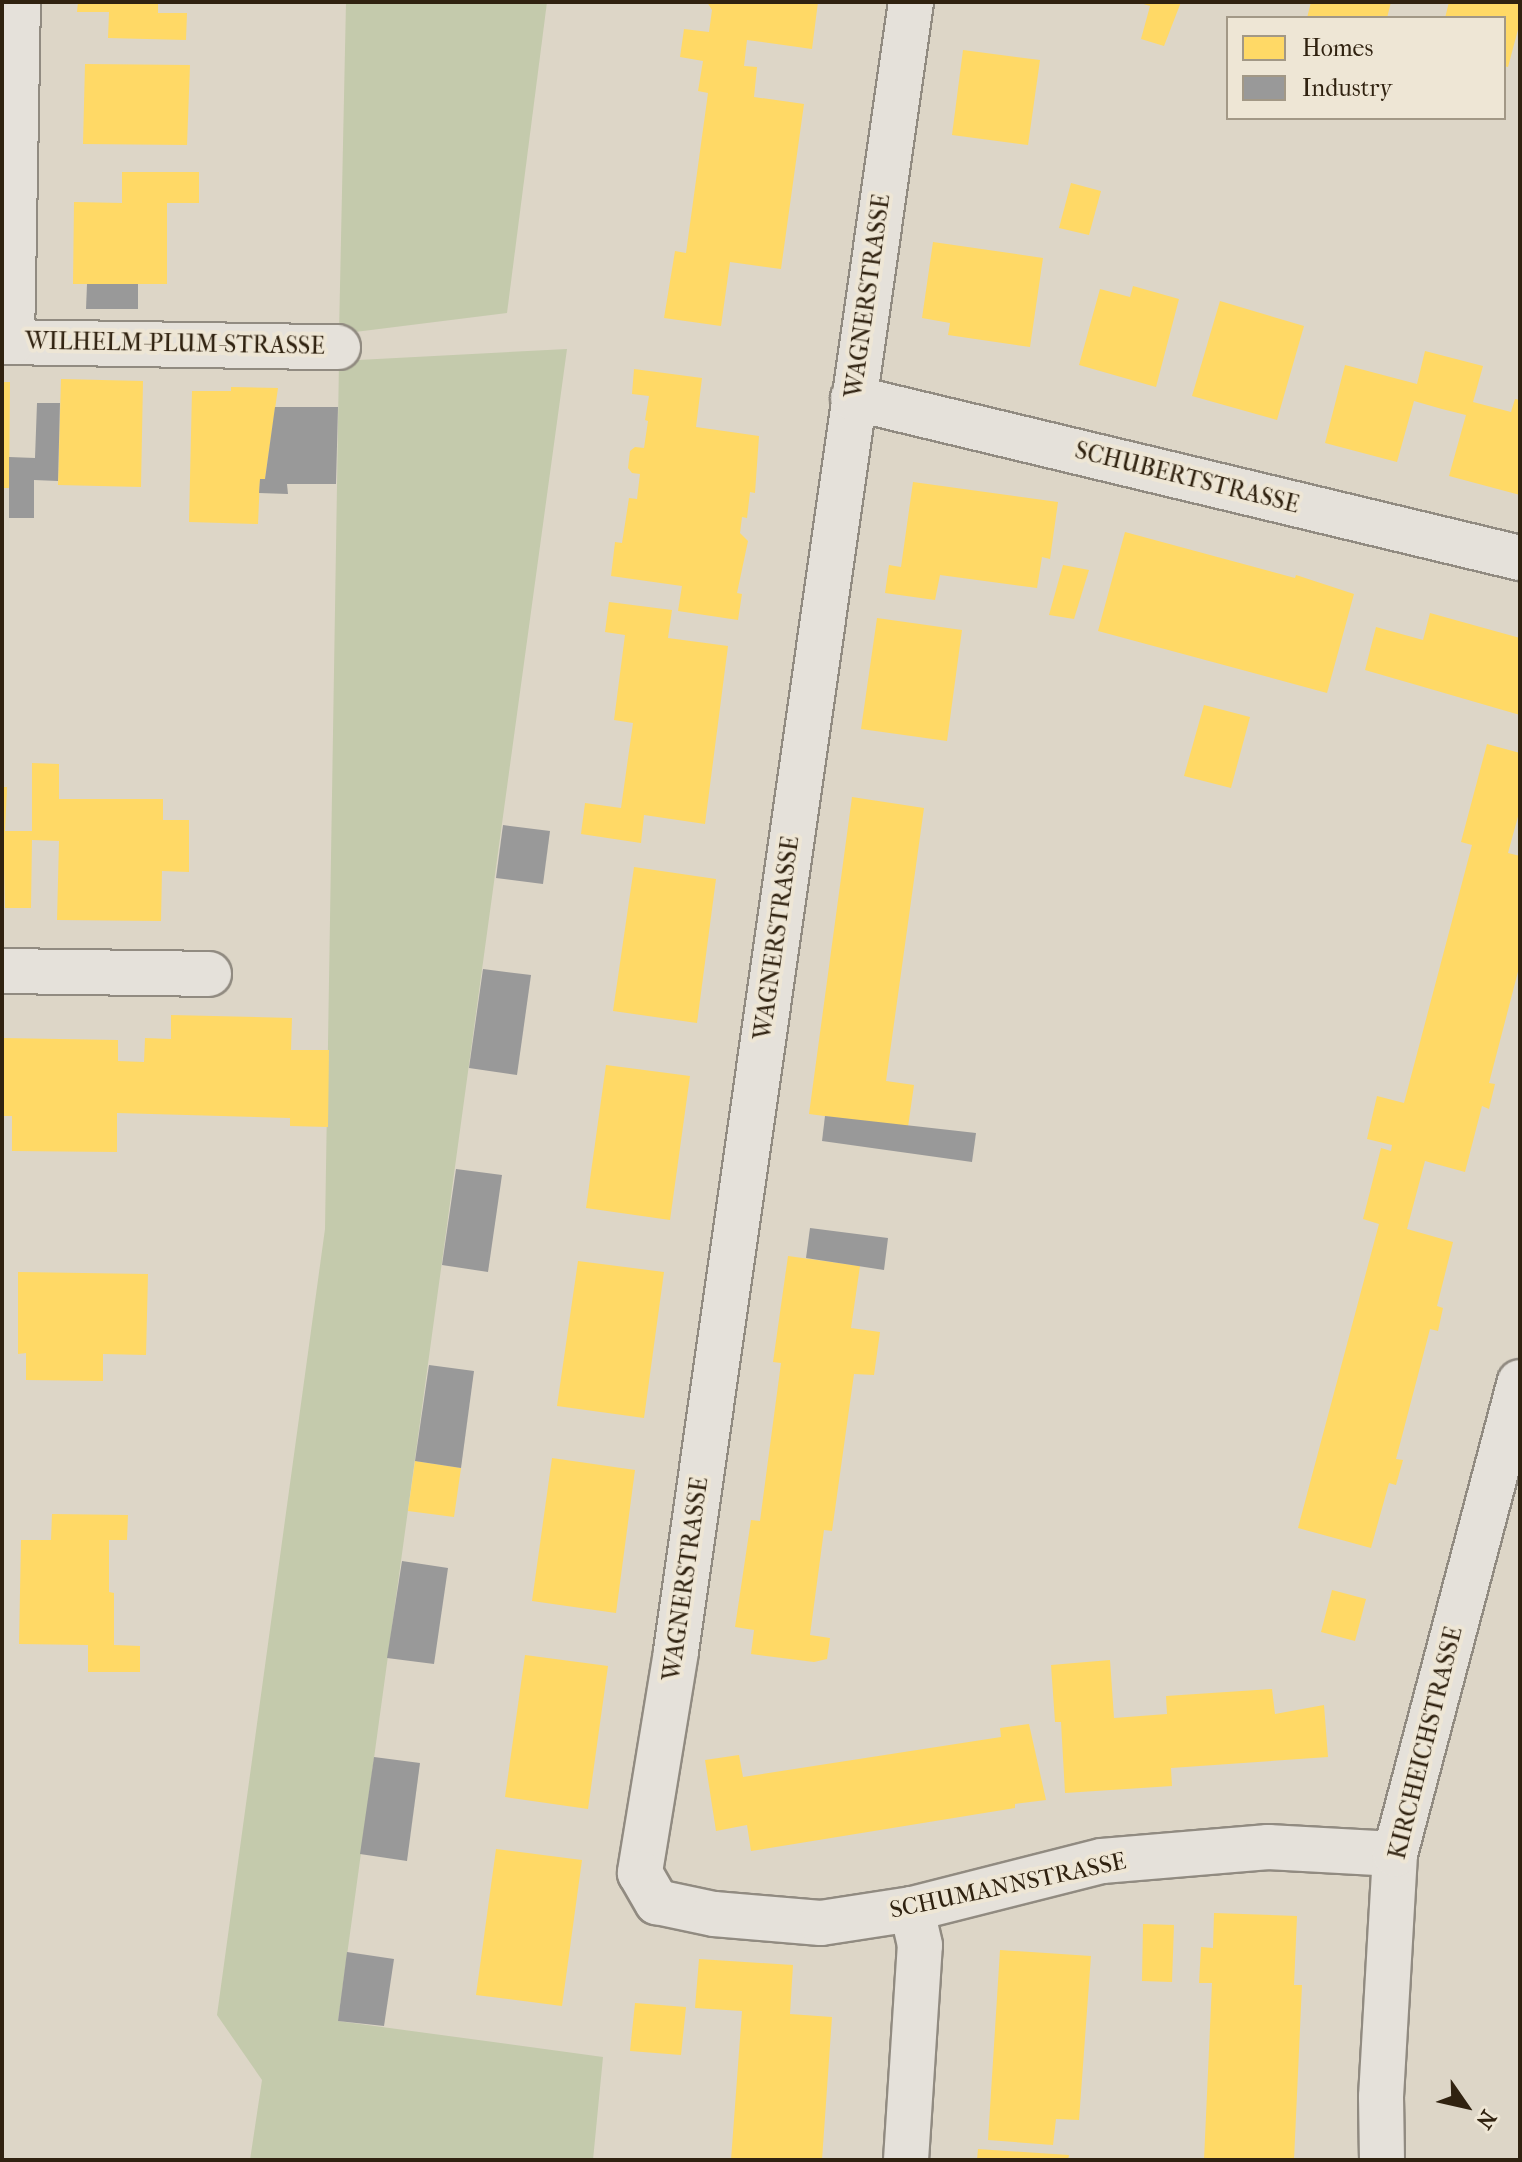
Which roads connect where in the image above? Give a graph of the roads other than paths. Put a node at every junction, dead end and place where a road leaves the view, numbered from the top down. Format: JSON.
{"nodes":[{"id":1,"x":18,"y":2,"type":"edge"},
{"id":2,"x":911,"y":2,"type":"edge"},
{"id":3,"x":7,"y":342,"type":"edge"},
{"id":4,"x":338,"y":347,"type":"dead end"},
{"id":5,"x":853,"y":398,"type":"junction"},
{"id":6,"x":1520,"y":558,"type":"edge"},
{"id":7,"x":2,"y":971,"type":"edge"},
{"id":8,"x":209,"y":974,"type":"dead end"},
{"id":9,"x":1520,"y":1382,"type":"edge"},
{"id":10,"x":1395,"y":1854,"type":"junction"},
{"id":11,"x":640,"y":1873,"type":"joint"},
{"id":12,"x":912,"y":1909,"type":"junction"},
{"id":13,"x":906,"y":2160,"type":"edge"},
{"id":14,"x":1382,"y":2160,"type":"edge"}],
"edges":[{"from":1,"to":3,"type":"street","name":"WILHELM-PLUM-STRASSE"},
{"from":2,"to":5,"type":"street","name":"WAGNERSTRASSE"},
{"from":3,"to":4,"type":"street","name":"WILHELM-PLUM-STRASSE"},
{"from":5,"to":6,"type":"street","name":"SCHUBERTSTRASSE"},
{"from":5,"to":11,"type":"street","name":"WAGNERSTRASSE"},
{"from":7,"to":8,"type":"street"},
{"from":9,"to":10,"type":"street","name":"KIRCHEICHSTRASSE"},
{"from":10,"to":12,"type":"street","name":"SCHUMANNSTRASSE"},
{"from":10,"to":14,"type":"street","name":"KIRCHEICHSTRASSE"},
{"from":11,"to":12,"type":"street","name":"SCHUMANNSTRASSE"},
{"from":12,"to":13,"type":"street"}]}
